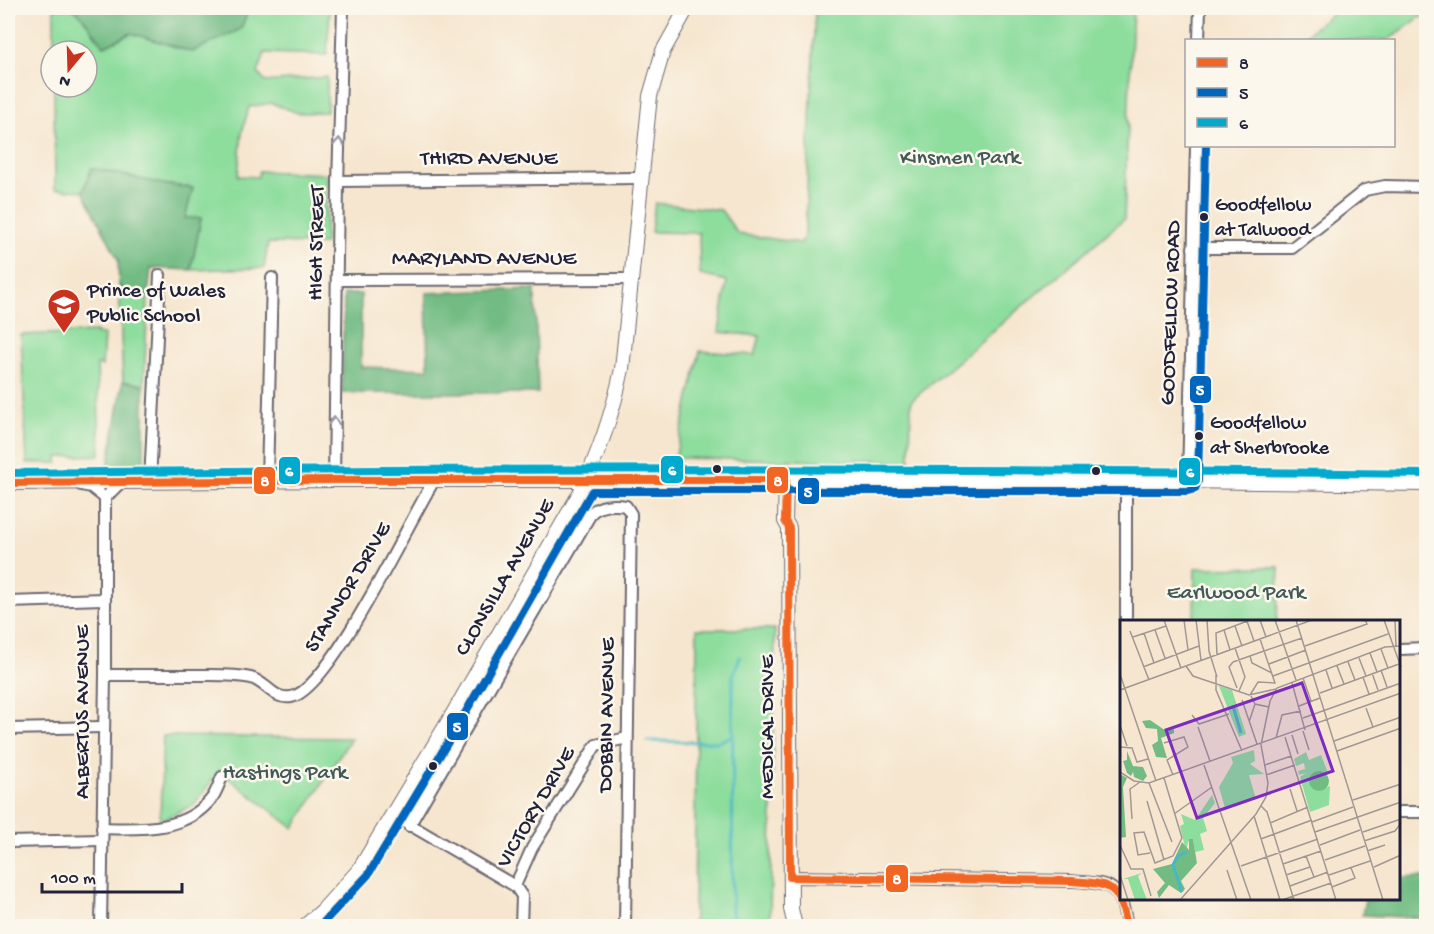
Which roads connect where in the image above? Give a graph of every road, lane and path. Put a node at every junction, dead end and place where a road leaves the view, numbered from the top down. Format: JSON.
{"nodes":[{"id":1,"x":344,"y":8,"type":"edge"},
{"id":2,"x":687,"y":8,"type":"edge"},
{"id":3,"x":1200,"y":8,"type":"edge"},
{"id":4,"x":1199,"y":39,"type":"edge"},
{"id":5,"x":1196,"y":147,"type":"edge"},
{"id":6,"x":641,"y":178,"type":"junction"},
{"id":7,"x":338,"y":181,"type":"junction"},
{"id":8,"x":1426,"y":187,"type":"edge"},
{"id":9,"x":1193,"y":248,"type":"junction"},
{"id":10,"x":160,"y":275,"type":"dead end"},
{"id":11,"x":272,"y":278,"type":"dead end"},
{"id":12,"x":631,"y":279,"type":"junction"},
{"id":13,"x":338,"y":280,"type":"junction"},
{"id":14,"x":435,"y":479,"type":"junction"},
{"id":15,"x":267,"y":480,"type":"junction"},
{"id":16,"x":334,"y":480,"type":"junction"},
{"id":17,"x":586,"y":480,"type":"junction"},
{"id":18,"x":791,"y":480,"type":"junction"},
{"id":19,"x":122,"y":481,"type":"junction"},
{"id":20,"x":1188,"y":481,"type":"junction"},
{"id":21,"x":150,"y":482,"type":"junction"},
{"id":22,"x":1126,"y":482,"type":"junction"},
{"id":23,"x":8,"y":483,"type":"edge"},
{"id":24,"x":75,"y":483,"type":"junction"},
{"id":25,"x":1426,"y":484,"type":"edge"},
{"id":26,"x":105,"y":498,"type":"junction"},
{"id":27,"x":626,"y":506,"type":"joint"},
{"id":28,"x":104,"y":599,"type":"junction"},
{"id":29,"x":8,"y":602,"type":"edge"},
{"id":30,"x":1126,"y":620,"type":"edge"},
{"id":31,"x":1426,"y":648,"type":"edge"},
{"id":32,"x":1401,"y":649,"type":"edge"},
{"id":33,"x":105,"y":675,"type":"junction"},
{"id":34,"x":103,"y":727,"type":"junction"},
{"id":35,"x":8,"y":729,"type":"edge"},
{"id":36,"x":627,"y":738,"type":"junction"},
{"id":37,"x":222,"y":777,"type":"dead end"},
{"id":38,"x":1401,"y":812,"type":"edge"},
{"id":39,"x":1426,"y":812,"type":"edge"},
{"id":40,"x":393,"y":815,"type":"junction"},
{"id":41,"x":410,"y":826,"type":"junction"},
{"id":42,"x":102,"y":834,"type":"junction"},
{"id":43,"x":8,"y":842,"type":"edge"},
{"id":44,"x":790,"y":877,"type":"junction"},
{"id":45,"x":515,"y":886,"type":"junction"},
{"id":46,"x":1120,"y":896,"type":"edge"},
{"id":47,"x":1122,"y":901,"type":"edge"},
{"id":48,"x":308,"y":925,"type":"edge"},
{"id":49,"x":101,"y":927,"type":"edge"},
{"id":50,"x":521,"y":927,"type":"edge"},
{"id":51,"x":625,"y":927,"type":"edge"},
{"id":52,"x":795,"y":927,"type":"edge"},
{"id":53,"x":1127,"y":927,"type":"edge"}],
"edges":[{"from":7,"to":1,"type":"street","name":"HIGH STREET","one_way":true},
{"from":2,"to":6,"type":"main road","name":"CLONSILLA AVENUE"},
{"from":3,"to":4,"type":"street"},
{"from":5,"to":9,"type":"street","name":"GOODFELLOW ROAD"},
{"from":6,"to":7,"type":"street","name":"THIRD AVENUE"},
{"from":6,"to":12,"type":"main road","name":"CLONSILLA AVENUE"},
{"from":7,"to":13,"type":"street","name":"HIGH STREET"},
{"from":8,"to":9,"type":"street"},
{"from":9,"to":20,"type":"street","name":"GOODFELLOW ROAD"},
{"from":10,"to":21,"type":"street"},
{"from":11,"to":15,"type":"street"},
{"from":12,"to":13,"type":"street","name":"MARYLAND AVENUE"},
{"from":12,"to":17,"type":"main road","name":"CLONSILLA AVENUE"},
{"from":16,"to":13,"type":"street","name":"HIGH STREET","one_way":true},
{"from":14,"to":16,"type":"main road"},
{"from":14,"to":17,"type":"main road"},
{"from":14,"to":33,"type":"street","name":"STANNOR DRIVE"},
{"from":15,"to":16,"type":"main road"},
{"from":15,"to":21,"type":"main road"},
{"from":17,"to":18,"type":"main road"},
{"from":17,"to":40,"type":"main road","name":"CLONSILLA AVENUE"},
{"from":18,"to":22,"type":"main road"},
{"from":18,"to":44,"type":"main road","name":"MEDICAL DRIVE"},
{"from":19,"to":21,"type":"main road"},
{"from":19,"to":24,"type":"main road"},
{"from":19,"to":26,"type":"street"},
{"from":20,"to":22,"type":"main road"},
{"from":20,"to":25,"type":"main road"},
{"from":22,"to":30,"type":"street"},
{"from":23,"to":24,"type":"main road"},
{"from":24,"to":26,"type":"street"},
{"from":26,"to":28,"type":"street","name":"ALBERTUS AVENUE"},
{"from":27,"to":36,"type":"street","name":"DOBBIN AVENUE"},
{"from":27,"to":41,"type":"street","name":"CLONSILLA AVENUE"},
{"from":28,"to":29,"type":"street"},
{"from":28,"to":33,"type":"street","name":"ALBERTUS AVENUE"},
{"from":31,"to":32,"type":"street"},
{"from":33,"to":34,"type":"street","name":"ALBERTUS AVENUE"},
{"from":34,"to":35,"type":"street"},
{"from":34,"to":42,"type":"street","name":"ALBERTUS AVENUE"},
{"from":36,"to":45,"type":"street","name":"VICTORY DRIVE"},
{"from":36,"to":51,"type":"street","name":"DOBBIN AVENUE"},
{"from":37,"to":42,"type":"street"},
{"from":38,"to":39,"type":"street"},
{"from":40,"to":41,"type":"street"},
{"from":40,"to":48,"type":"main road","name":"CLONSILLA AVENUE"},
{"from":41,"to":45,"type":"street"},
{"from":42,"to":43,"type":"street"},
{"from":42,"to":49,"type":"street","name":"ALBERTUS AVENUE"},
{"from":44,"to":46,"type":"street"},
{"from":44,"to":52,"type":"main road","name":"MEDICAL DRIVE"},
{"from":45,"to":50,"type":"street"},
{"from":47,"to":53,"type":"street"}]}
